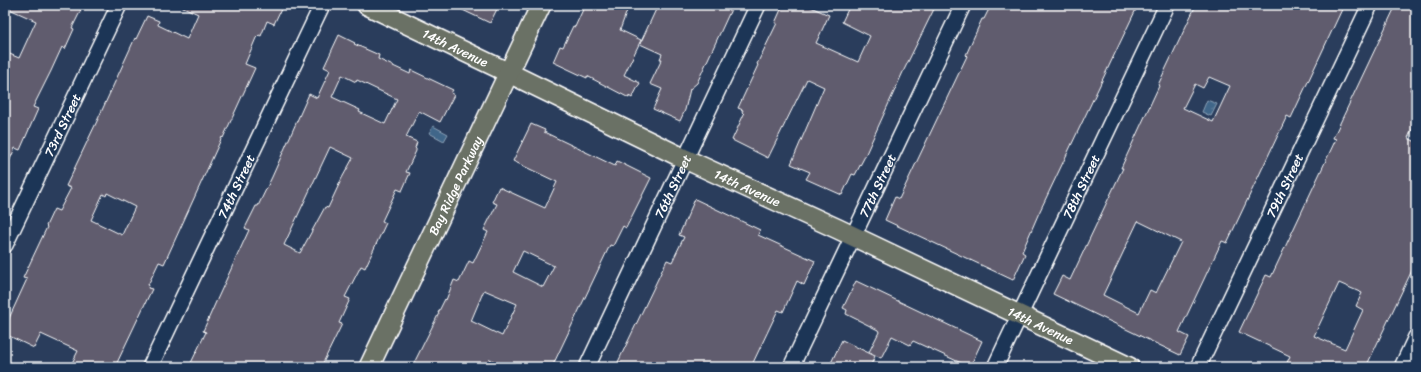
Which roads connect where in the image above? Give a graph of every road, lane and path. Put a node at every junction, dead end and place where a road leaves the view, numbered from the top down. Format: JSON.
{"nodes":[{"id":1,"x":119,"y":5,"type":"edge"},
{"id":2,"x":322,"y":5,"type":"edge"},
{"id":3,"x":367,"y":5,"type":"edge"},
{"id":4,"x":541,"y":5,"type":"edge"},
{"id":5,"x":758,"y":5,"type":"edge"},
{"id":6,"x":963,"y":5,"type":"edge"},
{"id":7,"x":1167,"y":5,"type":"edge"},
{"id":8,"x":1370,"y":5,"type":"edge"},
{"id":9,"x":509,"y":72,"type":"junction"},
{"id":10,"x":685,"y":159,"type":"junction"},
{"id":11,"x":853,"y":236,"type":"junction"},
{"id":12,"x":5,"y":245,"type":"edge"},
{"id":13,"x":1020,"y":315,"type":"junction"},
{"id":14,"x":1416,"y":337,"type":"edge"},
{"id":15,"x":150,"y":367,"type":"edge"},
{"id":16,"x":369,"y":367,"type":"edge"},
{"id":17,"x":587,"y":367,"type":"edge"},
{"id":18,"x":791,"y":367,"type":"edge"},
{"id":19,"x":995,"y":367,"type":"edge"},
{"id":20,"x":1129,"y":367,"type":"edge"},
{"id":21,"x":1198,"y":367,"type":"edge"},
{"id":22,"x":1402,"y":367,"type":"edge"}],
"edges":[{"from":1,"to":12,"type":"street","name":"73rd Street"},
{"from":2,"to":15,"type":"street","name":"74th Street"},
{"from":3,"to":9,"type":"main road","name":"14th Avenue"},
{"from":4,"to":9,"type":"main road","name":"Bay Ridge Parkway"},
{"from":5,"to":10,"type":"street","name":"76th Street"},
{"from":6,"to":11,"type":"street","name":"77th Street"},
{"from":7,"to":13,"type":"street","name":"78th Street"},
{"from":8,"to":21,"type":"street","name":"79th Street"},
{"from":9,"to":10,"type":"main road","name":"14th Avenue"},
{"from":9,"to":16,"type":"main road","name":"Bay Ridge Parkway"},
{"from":10,"to":11,"type":"main road","name":"14th Avenue"},
{"from":10,"to":17,"type":"street","name":"76th Street"},
{"from":11,"to":13,"type":"main road","name":"14th Avenue"},
{"from":11,"to":18,"type":"street","name":"77th Street"},
{"from":13,"to":19,"type":"street","name":"78th Street"},
{"from":13,"to":20,"type":"main road","name":"14th Avenue"},
{"from":14,"to":22,"type":"street"}]}
